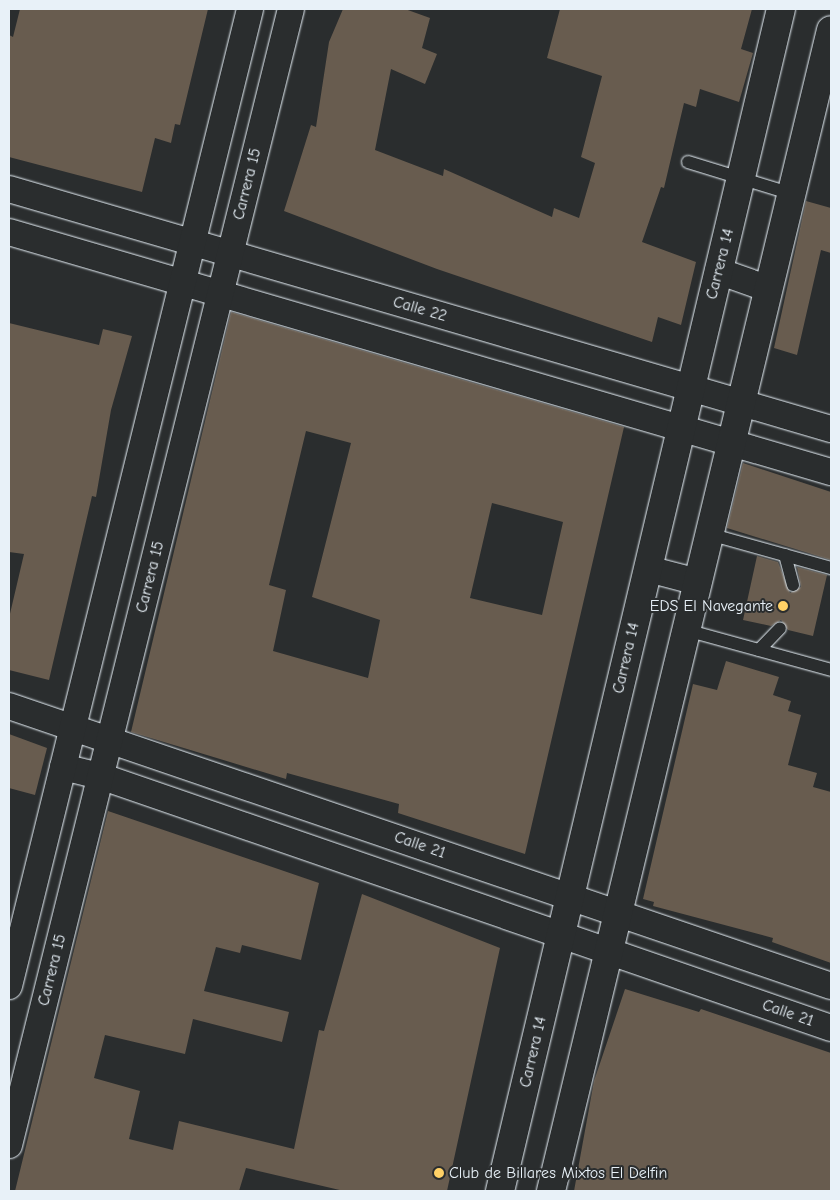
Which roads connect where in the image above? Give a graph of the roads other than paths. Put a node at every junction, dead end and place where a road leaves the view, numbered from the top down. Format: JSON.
{"nodes":[{"id":1,"x":250,"y":9,"type":"edge"},
{"id":2,"x":291,"y":9,"type":"edge"},
{"id":3,"x":781,"y":9,"type":"edge"},
{"id":4,"x":831,"y":30,"type":"edge"},
{"id":5,"x":688,"y":162,"type":"dead end"},
{"id":6,"x":741,"y":177,"type":"junction"},
{"id":7,"x":9,"y":190,"type":"edge"},
{"id":8,"x":792,"y":194,"type":"junction"},
{"id":9,"x":9,"y":232,"type":"edge"},
{"id":10,"x":192,"y":244,"type":"junction"},
{"id":11,"x":230,"y":253,"type":"junction"},
{"id":12,"x":718,"y":271,"type":"junction"},
{"id":13,"x":182,"y":284,"type":"junction"},
{"id":14,"x":768,"y":288,"type":"junction"},
{"id":15,"x":220,"y":294,"type":"junction"},
{"id":16,"x":454,"y":319,"type":"junction"},
{"id":17,"x":443,"y":359,"type":"junction"},
{"id":18,"x":690,"y":388,"type":"junction"},
{"id":19,"x":741,"y":403,"type":"junction"},
{"id":20,"x":680,"y":428,"type":"junction"},
{"id":21,"x":831,"y":429,"type":"edge"},
{"id":22,"x":731,"y":442,"type":"junction"},
{"id":23,"x":831,"y":472,"type":"edge"},
{"id":24,"x":709,"y":534,"type":"junction"},
{"id":25,"x":785,"y":555,"type":"junction"},
{"id":26,"x":831,"y":568,"type":"edge"},
{"id":27,"x":648,"y":569,"type":"junction"},
{"id":28,"x":698,"y":582,"type":"junction"},
{"id":29,"x":793,"y":585,"type":"dead end"},
{"id":30,"x":780,"y":628,"type":"dead end"},
{"id":31,"x":686,"y":630,"type":"junction"},
{"id":32,"x":759,"y":650,"type":"junction"},
{"id":33,"x":831,"y":670,"type":"edge"},
{"id":34,"x":9,"y":706,"type":"edge"},
{"id":35,"x":72,"y":730,"type":"junction"},
{"id":36,"x":109,"y":738,"type":"junction"},
{"id":37,"x":63,"y":767,"type":"junction"},
{"id":38,"x":100,"y":776,"type":"junction"},
{"id":39,"x":570,"y":896,"type":"junction"},
{"id":40,"x":618,"y":913,"type":"junction"},
{"id":41,"x":560,"y":935,"type":"junction"},
{"id":42,"x":609,"y":952,"type":"junction"},
{"id":43,"x":9,"y":986,"type":"edge"},
{"id":44,"x":831,"y":986,"type":"edge"},
{"id":45,"x":831,"y":1028,"type":"edge"},
{"id":46,"x":9,"y":1145,"type":"edge"},
{"id":47,"x":500,"y":1191,"type":"edge"},
{"id":48,"x":551,"y":1191,"type":"edge"}],
"edges":[{"from":1,"to":10,"type":"street"},
{"from":2,"to":11,"type":"street","name":"Carrera 15"},
{"from":3,"to":6,"type":"street","name":"Carrera 14"},
{"from":4,"to":8,"type":"street"},
{"from":5,"to":6,"type":"lane"},
{"from":6,"to":8,"type":"lane"},
{"from":6,"to":12,"type":"street","name":"Carrera 14"},
{"from":7,"to":10,"type":"street","name":"Calle 22"},
{"from":8,"to":14,"type":"street"},
{"from":9,"to":13,"type":"street"},
{"from":10,"to":11,"type":"street","name":"Calle 22"},
{"from":10,"to":13,"type":"street"},
{"from":11,"to":15,"type":"street","name":"Carrera 15"},
{"from":11,"to":16,"type":"street","name":"Calle 22"},
{"from":12,"to":14,"type":"street"},
{"from":12,"to":18,"type":"street","name":"Carrera 14"},
{"from":13,"to":15,"type":"street"},
{"from":13,"to":35,"type":"street"},
{"from":14,"to":19,"type":"street"},
{"from":15,"to":17,"type":"street"},
{"from":15,"to":36,"type":"street","name":"Carrera 15"},
{"from":16,"to":17,"type":"street"},
{"from":16,"to":18,"type":"street","name":"Calle 22"},
{"from":17,"to":20,"type":"street"},
{"from":18,"to":19,"type":"street","name":"Calle 22"},
{"from":18,"to":20,"type":"street","name":"Carrera 14"},
{"from":19,"to":21,"type":"street","name":"Calle 22"},
{"from":19,"to":22,"type":"street"},
{"from":20,"to":22,"type":"street"},
{"from":20,"to":27,"type":"street","name":"Carrera 14"},
{"from":22,"to":23,"type":"street"},
{"from":22,"to":24,"type":"street"},
{"from":24,"to":25,"type":"lane"},
{"from":24,"to":28,"type":"street"},
{"from":25,"to":26,"type":"lane"},
{"from":25,"to":29,"type":"lane"},
{"from":27,"to":28,"type":"street"},
{"from":27,"to":39,"type":"street","name":"Carrera 14"},
{"from":28,"to":31,"type":"street"},
{"from":30,"to":32,"type":"lane"},
{"from":31,"to":32,"type":"lane"},
{"from":31,"to":40,"type":"street"},
{"from":32,"to":33,"type":"lane"},
{"from":34,"to":35,"type":"street","name":"Calle 21"},
{"from":35,"to":36,"type":"street","name":"Calle 21"},
{"from":35,"to":37,"type":"street"},
{"from":36,"to":38,"type":"street","name":"Carrera 15"},
{"from":36,"to":39,"type":"street","name":"Calle 21"},
{"from":37,"to":38,"type":"street","name":"Calle 21"},
{"from":37,"to":43,"type":"street"},
{"from":38,"to":41,"type":"street","name":"Calle 21"},
{"from":38,"to":46,"type":"street","name":"Carrera 15"},
{"from":39,"to":40,"type":"street","name":"Calle 21"},
{"from":39,"to":41,"type":"street","name":"Carrera 14"},
{"from":40,"to":42,"type":"street"},
{"from":40,"to":44,"type":"street","name":"Calle 21"},
{"from":41,"to":42,"type":"street","name":"Calle 21"},
{"from":41,"to":47,"type":"street","name":"Carrera 14"},
{"from":42,"to":45,"type":"street","name":"Calle 21"},
{"from":42,"to":48,"type":"street"}]}
